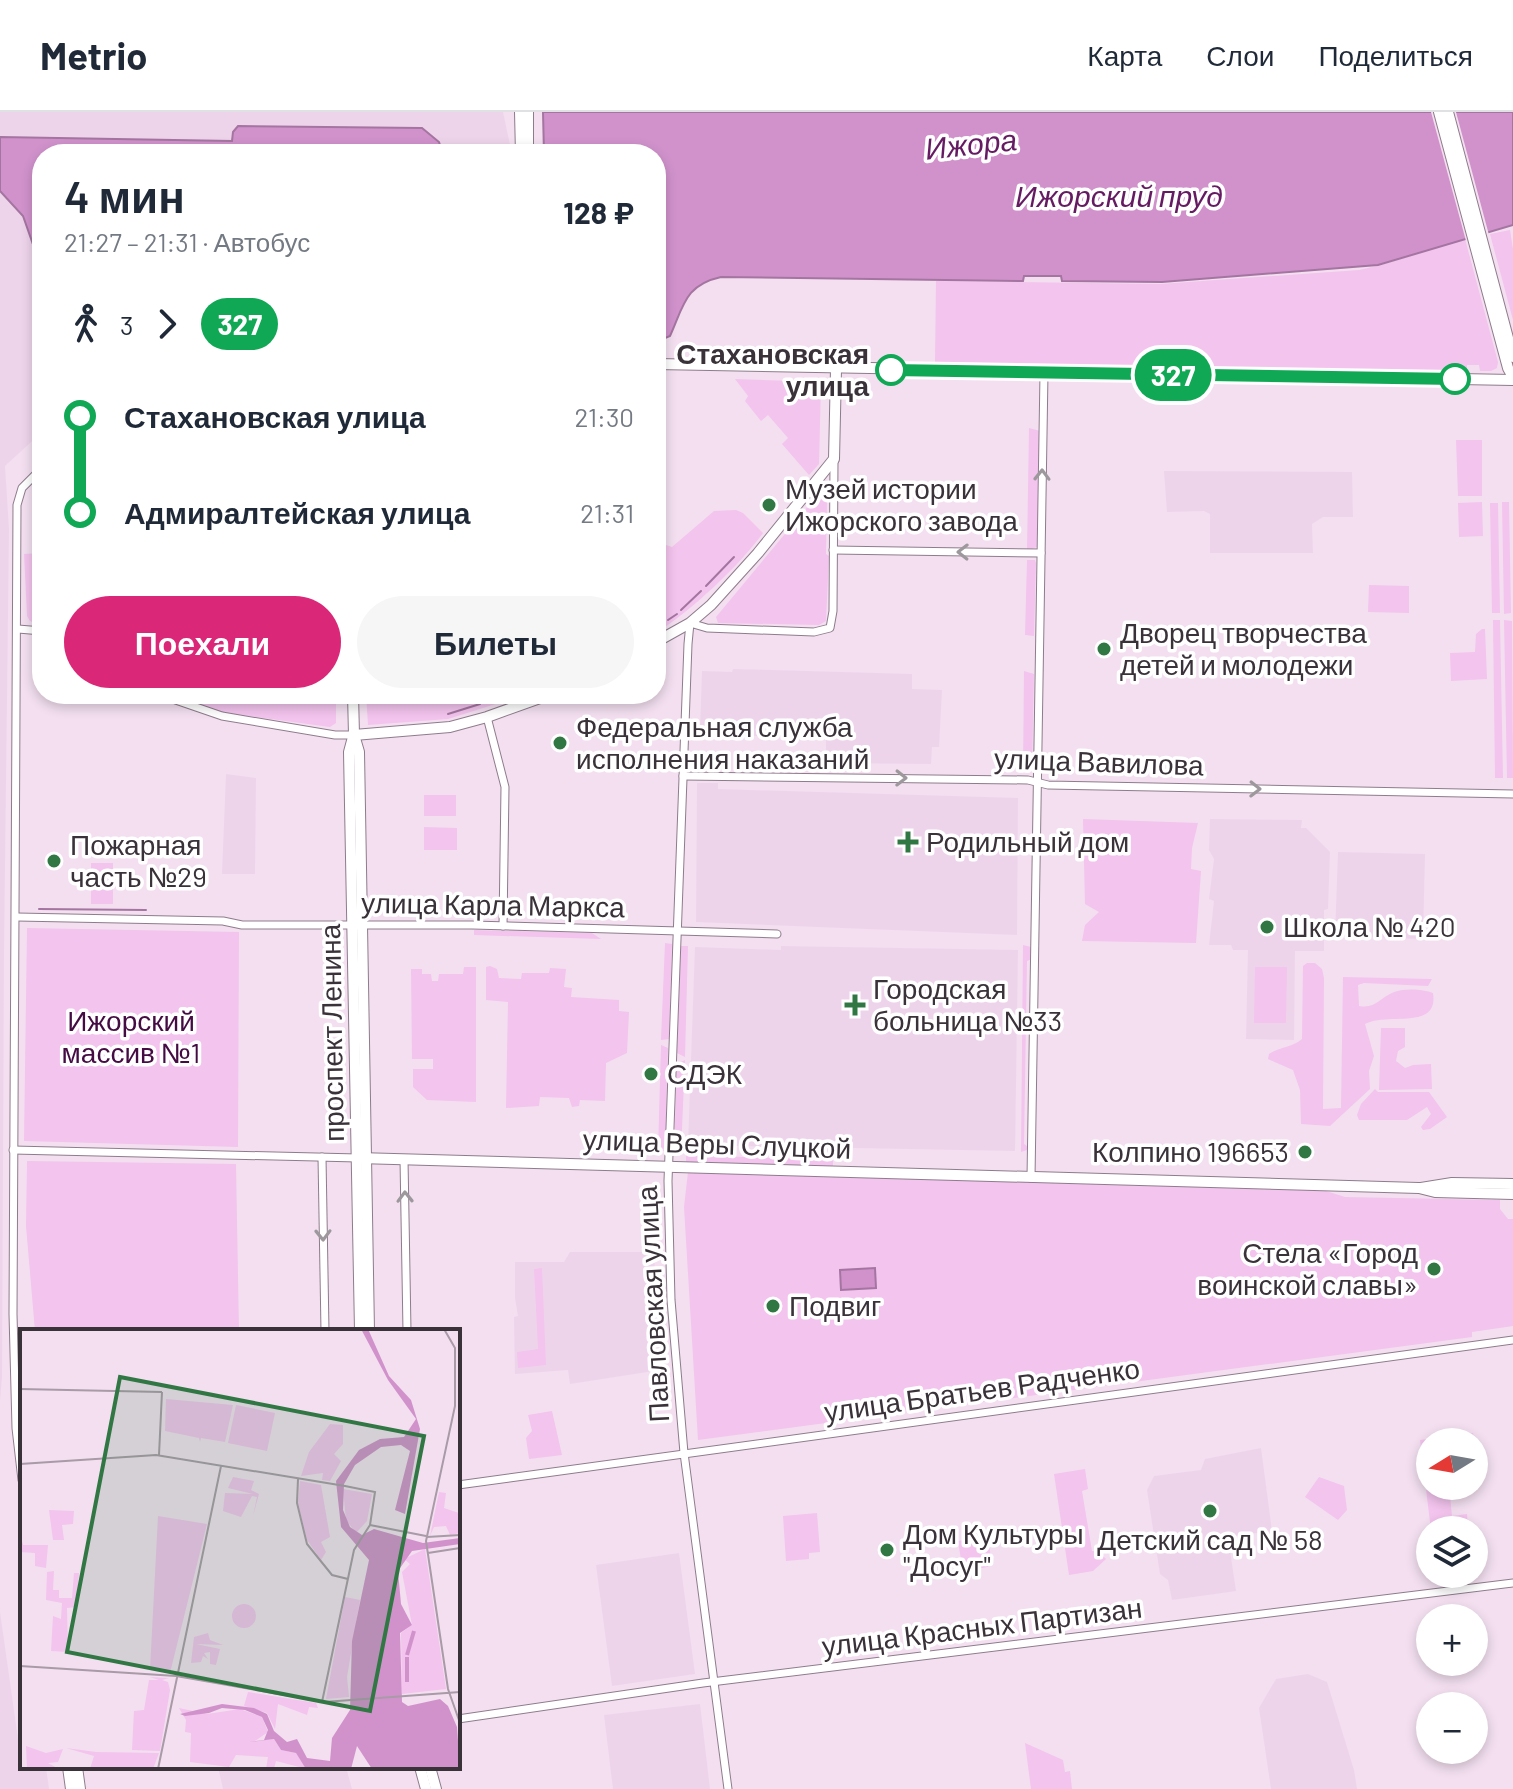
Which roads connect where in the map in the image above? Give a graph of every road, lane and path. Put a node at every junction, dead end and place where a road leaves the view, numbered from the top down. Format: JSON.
{"nodes":[{"id":1,"x":520,"y":112,"type":"edge"},
{"id":2,"x":528,"y":112,"type":"edge"},
{"id":3,"x":1439,"y":112,"type":"edge"},
{"id":4,"x":1448,"y":112,"type":"edge"},
{"id":5,"x":521,"y":144,"type":"edge"},
{"id":6,"x":528,"y":144,"type":"edge"},
{"id":7,"x":1479,"y":245,"type":"junction"},
{"id":8,"x":1513,"y":357,"type":"edge"},
{"id":9,"x":666,"y":364,"type":"edge"},
{"id":10,"x":836,"y":369,"type":"junction"},
{"id":11,"x":1044,"y":373,"type":"junction"},
{"id":12,"x":1513,"y":379,"type":"edge"},
{"id":13,"x":834,"y":459,"type":"junction"},
{"id":14,"x":32,"y":477,"type":"edge"},
{"id":15,"x":833,"y":550,"type":"junction"},
{"id":16,"x":1041,"y":553,"type":"junction"},
{"id":17,"x":690,"y":623,"type":"junction"},
{"id":18,"x":18,"y":629,"type":"junction"},
{"id":19,"x":32,"y":630,"type":"edge"},
{"id":20,"x":666,"y":636,"type":"edge"},
{"id":21,"x":184,"y":704,"type":"edge"},
{"id":22,"x":353,"y":704,"type":"edge"},
{"id":23,"x":523,"y":704,"type":"edge"},
{"id":24,"x":487,"y":717,"type":"junction"},
{"id":25,"x":354,"y":735,"type":"junction"},
{"id":26,"x":683,"y":776,"type":"junction"},
{"id":27,"x":1037,"y":784,"type":"junction"},
{"id":28,"x":1513,"y":794,"type":"edge"},
{"id":29,"x":17,"y":917,"type":"junction"},
{"id":30,"x":358,"y":924,"type":"junction"},
{"id":31,"x":503,"y":926,"type":"junction"},
{"id":32,"x":677,"y":931,"type":"junction"},
{"id":33,"x":777,"y":934,"type":"dead end"},
{"id":34,"x":13,"y":1150,"type":"junction"},
{"id":35,"x":322,"y":1157,"type":"junction"},
{"id":36,"x":363,"y":1158,"type":"junction"},
{"id":37,"x":404,"y":1159,"type":"junction"},
{"id":38,"x":669,"y":1167,"type":"junction"},
{"id":39,"x":1031,"y":1178,"type":"junction"},
{"id":40,"x":1513,"y":1184,"type":"edge"},
{"id":41,"x":1419,"y":1188,"type":"junction"},
{"id":42,"x":1513,"y":1194,"type":"edge"},
{"id":43,"x":325,"y":1329,"type":"edge"},
{"id":44,"x":360,"y":1329,"type":"edge"},
{"id":45,"x":369,"y":1329,"type":"edge"},
{"id":46,"x":407,"y":1329,"type":"edge"},
{"id":47,"x":1513,"y":1340,"type":"edge"},
{"id":48,"x":684,"y":1453,"type":"junction"},
{"id":49,"x":20,"y":1463,"type":"edge"},
{"id":50,"x":460,"y":1485,"type":"edge"},
{"id":51,"x":1513,"y":1583,"type":"edge"},
{"id":52,"x":714,"y":1683,"type":"junction"},
{"id":53,"x":460,"y":1719,"type":"edge"},
{"id":54,"x":68,"y":1769,"type":"edge"},
{"id":55,"x":77,"y":1769,"type":"edge"},
{"id":56,"x":421,"y":1769,"type":"edge"},
{"id":57,"x":431,"y":1769,"type":"edge"},
{"id":58,"x":71,"y":1789,"type":"edge"},
{"id":59,"x":80,"y":1789,"type":"edge"},
{"id":60,"x":426,"y":1789,"type":"edge"},
{"id":61,"x":436,"y":1789,"type":"edge"},
{"id":62,"x":728,"y":1789,"type":"edge"}],
"edges":[{"from":1,"to":5,"type":"street"},
{"from":2,"to":6,"type":"street"},
{"from":3,"to":7,"type":"street"},
{"from":4,"to":7,"type":"street"},
{"from":7,"to":8,"type":"street"},
{"from":7,"to":12,"type":"street"},
{"from":9,"to":10,"type":"street"},
{"from":10,"to":11,"type":"street"},
{"from":10,"to":13,"type":"street"},
{"from":11,"to":12,"type":"street"},
{"from":16,"to":11,"type":"street","one_way":true},
{"from":13,"to":15,"type":"street"},
{"from":13,"to":17,"type":"street"},
{"from":14,"to":18,"type":"street"},
{"from":16,"to":15,"type":"street","one_way":true},
{"from":15,"to":17,"type":"street"},
{"from":16,"to":27,"type":"street"},
{"from":17,"to":20,"type":"street"},
{"from":17,"to":26,"type":"street","name":"Павловская улица"},
{"from":18,"to":19,"type":"street"},
{"from":18,"to":29,"type":"street"},
{"from":21,"to":25,"type":"street"},
{"from":22,"to":25,"type":"street","name":"проспект Ленина"},
{"from":23,"to":24,"type":"street"},
{"from":24,"to":25,"type":"street"},
{"from":24,"to":31,"type":"street"},
{"from":25,"to":30,"type":"street","name":"проспект Ленина"},
{"from":26,"to":27,"type":"street","name":"улица Вавилова","one_way":true},
{"from":26,"to":32,"type":"street","name":"Павловская улица"},
{"from":27,"to":28,"type":"street","name":"улица Вавилова","one_way":true},
{"from":27,"to":39,"type":"street"},
{"from":29,"to":30,"type":"street","name":"улица Карла Маркса"},
{"from":29,"to":34,"type":"street"},
{"from":30,"to":31,"type":"street","name":"улица Карла Маркса"},
{"from":30,"to":36,"type":"street","name":"проспект Ленина"},
{"from":31,"to":32,"type":"street","name":"улица Карла Маркса"},
{"from":32,"to":33,"type":"street","name":"улица Карла Маркса"},
{"from":32,"to":38,"type":"street","name":"Павловская улица"},
{"from":34,"to":35,"type":"street","name":"улица Веры Слуцкой"},
{"from":34,"to":49,"type":"street"},
{"from":35,"to":36,"type":"street","name":"улица Веры Слуцкой"},
{"from":35,"to":43,"type":"street","one_way":true},
{"from":36,"to":37,"type":"street","name":"улица Веры Слуцкой"},
{"from":36,"to":44,"type":"street","name":"проспект Ленина"},
{"from":36,"to":45,"type":"street","name":"проспект Ленина"},
{"from":37,"to":38,"type":"street","name":"улица Веры Слуцкой"},
{"from":46,"to":37,"type":"street","one_way":true},
{"from":38,"to":39,"type":"street","name":"улица Веры Слуцкой"},
{"from":38,"to":48,"type":"street","name":"Павловская улица"},
{"from":39,"to":41,"type":"street","name":"улица Веры Слуцкой"},
{"from":40,"to":41,"type":"street","name":"улица Веры Слуцкой"},
{"from":41,"to":42,"type":"street","name":"улица Веры Слуцкой"},
{"from":47,"to":48,"type":"street","name":"улица Братьев Радченко"},
{"from":48,"to":50,"type":"street","name":"улица Братьев Радченко"},
{"from":48,"to":52,"type":"street","name":"Павловская улица"},
{"from":51,"to":52,"type":"street","name":"улица Красных Партизан"},
{"from":52,"to":53,"type":"street","name":"улица Красных Партизан"},
{"from":52,"to":62,"type":"street","name":"Павловская улица"},
{"from":54,"to":58,"type":"street"},
{"from":55,"to":59,"type":"street"},
{"from":56,"to":60,"type":"street"},
{"from":57,"to":61,"type":"street"}]}
